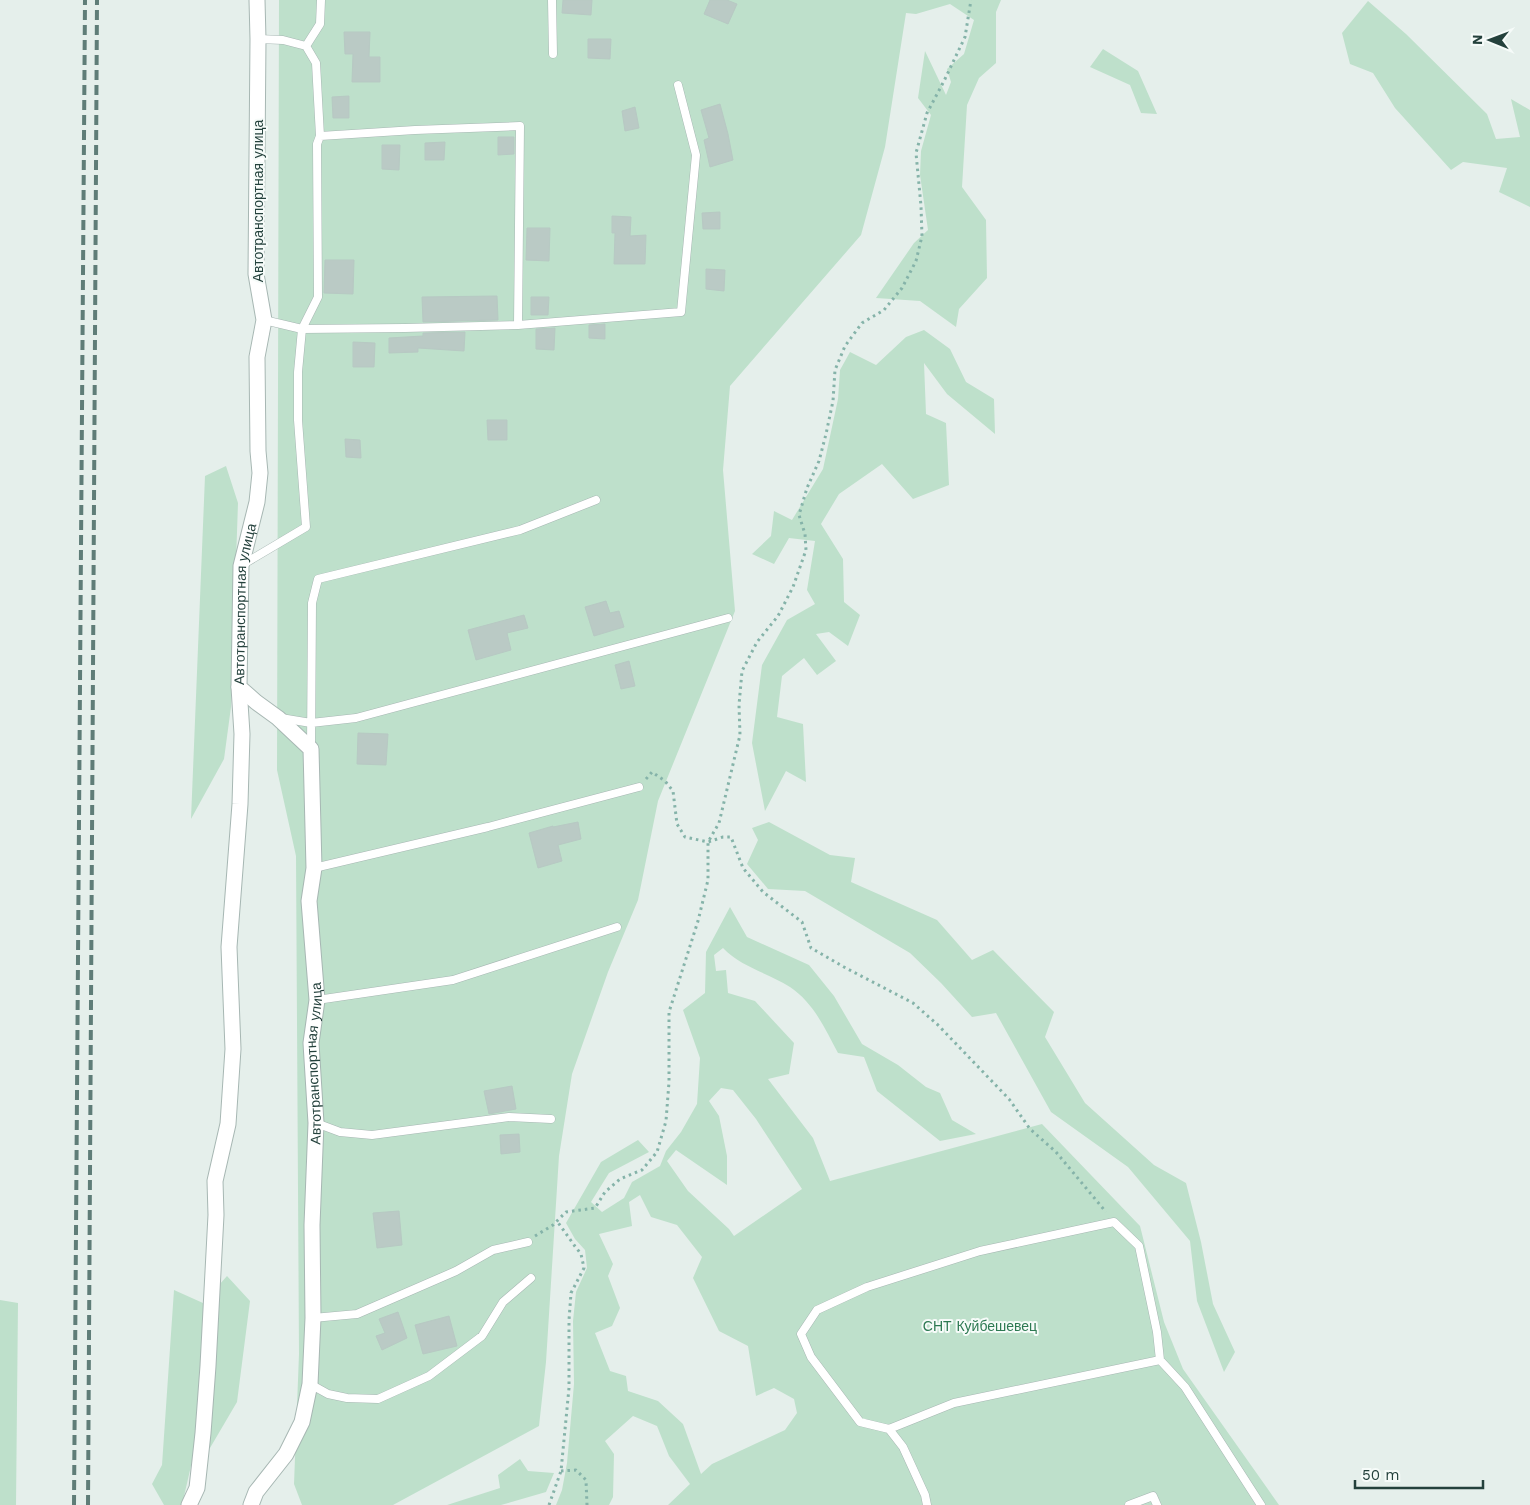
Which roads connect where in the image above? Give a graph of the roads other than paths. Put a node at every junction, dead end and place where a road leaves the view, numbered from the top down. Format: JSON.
{"nodes":[{"id":1,"x":257,"y":0,"type":"edge"},
{"id":2,"x":321,"y":0,"type":"edge"},
{"id":3,"x":552,"y":0,"type":"edge"},
{"id":4,"x":258,"y":39,"type":"junction"},
{"id":5,"x":306,"y":46,"type":"junction"},
{"id":6,"x":553,"y":54,"type":"dead end"},
{"id":7,"x":678,"y":85,"type":"dead end"},
{"id":8,"x":320,"y":136,"type":"junction"},
{"id":9,"x":264,"y":320,"type":"junction"},
{"id":10,"x":518,"y":325,"type":"junction"},
{"id":11,"x":302,"y":329,"type":"junction"},
{"id":12,"x":596,"y":500,"type":"dead end"},
{"id":13,"x":241,"y":566,"type":"junction"},
{"id":14,"x":728,"y":618,"type":"dead end"},
{"id":15,"x":239,"y":687,"type":"junction"},
{"id":16,"x":278,"y":718,"type":"junction"},
{"id":17,"x":311,"y":723,"type":"junction"},
{"id":18,"x":312,"y":748,"type":"junction"},
{"id":19,"x":639,"y":787,"type":"road end"},
{"id":20,"x":314,"y":868,"type":"junction"},
{"id":21,"x":617,"y":927,"type":"dead end"},
{"id":22,"x":317,"y":1000,"type":"junction"},
{"id":23,"x":551,"y":1119,"type":"dead end"},
{"id":24,"x":316,"y":1123,"type":"junction"},
{"id":25,"x":528,"y":1242,"type":"road end"},
{"id":26,"x":531,"y":1278,"type":"dead end"},
{"id":27,"x":313,"y":1318,"type":"junction"},
{"id":28,"x":1160,"y":1360,"type":"junction"},
{"id":29,"x":310,"y":1384,"type":"junction"},
{"id":30,"x":889,"y":1429,"type":"junction"},
{"id":31,"x":189,"y":1505,"type":"edge"},
{"id":32,"x":251,"y":1505,"type":"edge"},
{"id":33,"x":927,"y":1505,"type":"edge"},
{"id":34,"x":1129,"y":1505,"type":"edge"},
{"id":35,"x":1157,"y":1505,"type":"edge"},
{"id":36,"x":1261,"y":1505,"type":"edge"}],
"edges":[{"from":1,"to":4,"type":"street","name":"Автотранспортная улица"},
{"from":2,"to":5,"type":"lane"},
{"from":3,"to":6,"type":"lane"},
{"from":4,"to":5,"type":"lane"},
{"from":4,"to":9,"type":"street","name":"Автотранспортная улица"},
{"from":5,"to":8,"type":"lane"},
{"from":7,"to":10,"type":"lane"},
{"from":8,"to":10,"type":"lane"},
{"from":8,"to":11,"type":"lane"},
{"from":9,"to":11,"type":"lane"},
{"from":9,"to":13,"type":"street","name":"Автотранспортная улица"},
{"from":10,"to":11,"type":"lane"},
{"from":11,"to":13,"type":"lane"},
{"from":12,"to":17,"type":"lane"},
{"from":13,"to":15,"type":"street","name":"Автотранспортная улица"},
{"from":14,"to":17,"type":"lane"},
{"from":15,"to":16,"type":"street","name":"Автотранспортная улица"},
{"from":15,"to":31,"type":"street"},
{"from":16,"to":17,"type":"lane"},
{"from":16,"to":18,"type":"street","name":"Автотранспортная улица"},
{"from":17,"to":18,"type":"lane"},
{"from":18,"to":20,"type":"street","name":"Автотранспортная улица"},
{"from":19,"to":20,"type":"lane"},
{"from":20,"to":22,"type":"street","name":"Автотранспортная улица"},
{"from":21,"to":22,"type":"lane"},
{"from":22,"to":24,"type":"street","name":"Автотранспортная улица"},
{"from":23,"to":24,"type":"lane"},
{"from":24,"to":27,"type":"street","name":"Автотранспортная улица"},
{"from":25,"to":27,"type":"lane"},
{"from":26,"to":29,"type":"lane"},
{"from":27,"to":29,"type":"street","name":"Автотранспортная улица"},
{"from":28,"to":30,"type":"lane"},
{"from":28,"to":30,"type":"lane"},
{"from":28,"to":36,"type":"lane"},
{"from":29,"to":32,"type":"street","name":"Автотранспортная улица"},
{"from":30,"to":33,"type":"lane"},
{"from":34,"to":35,"type":"lane"}]}
